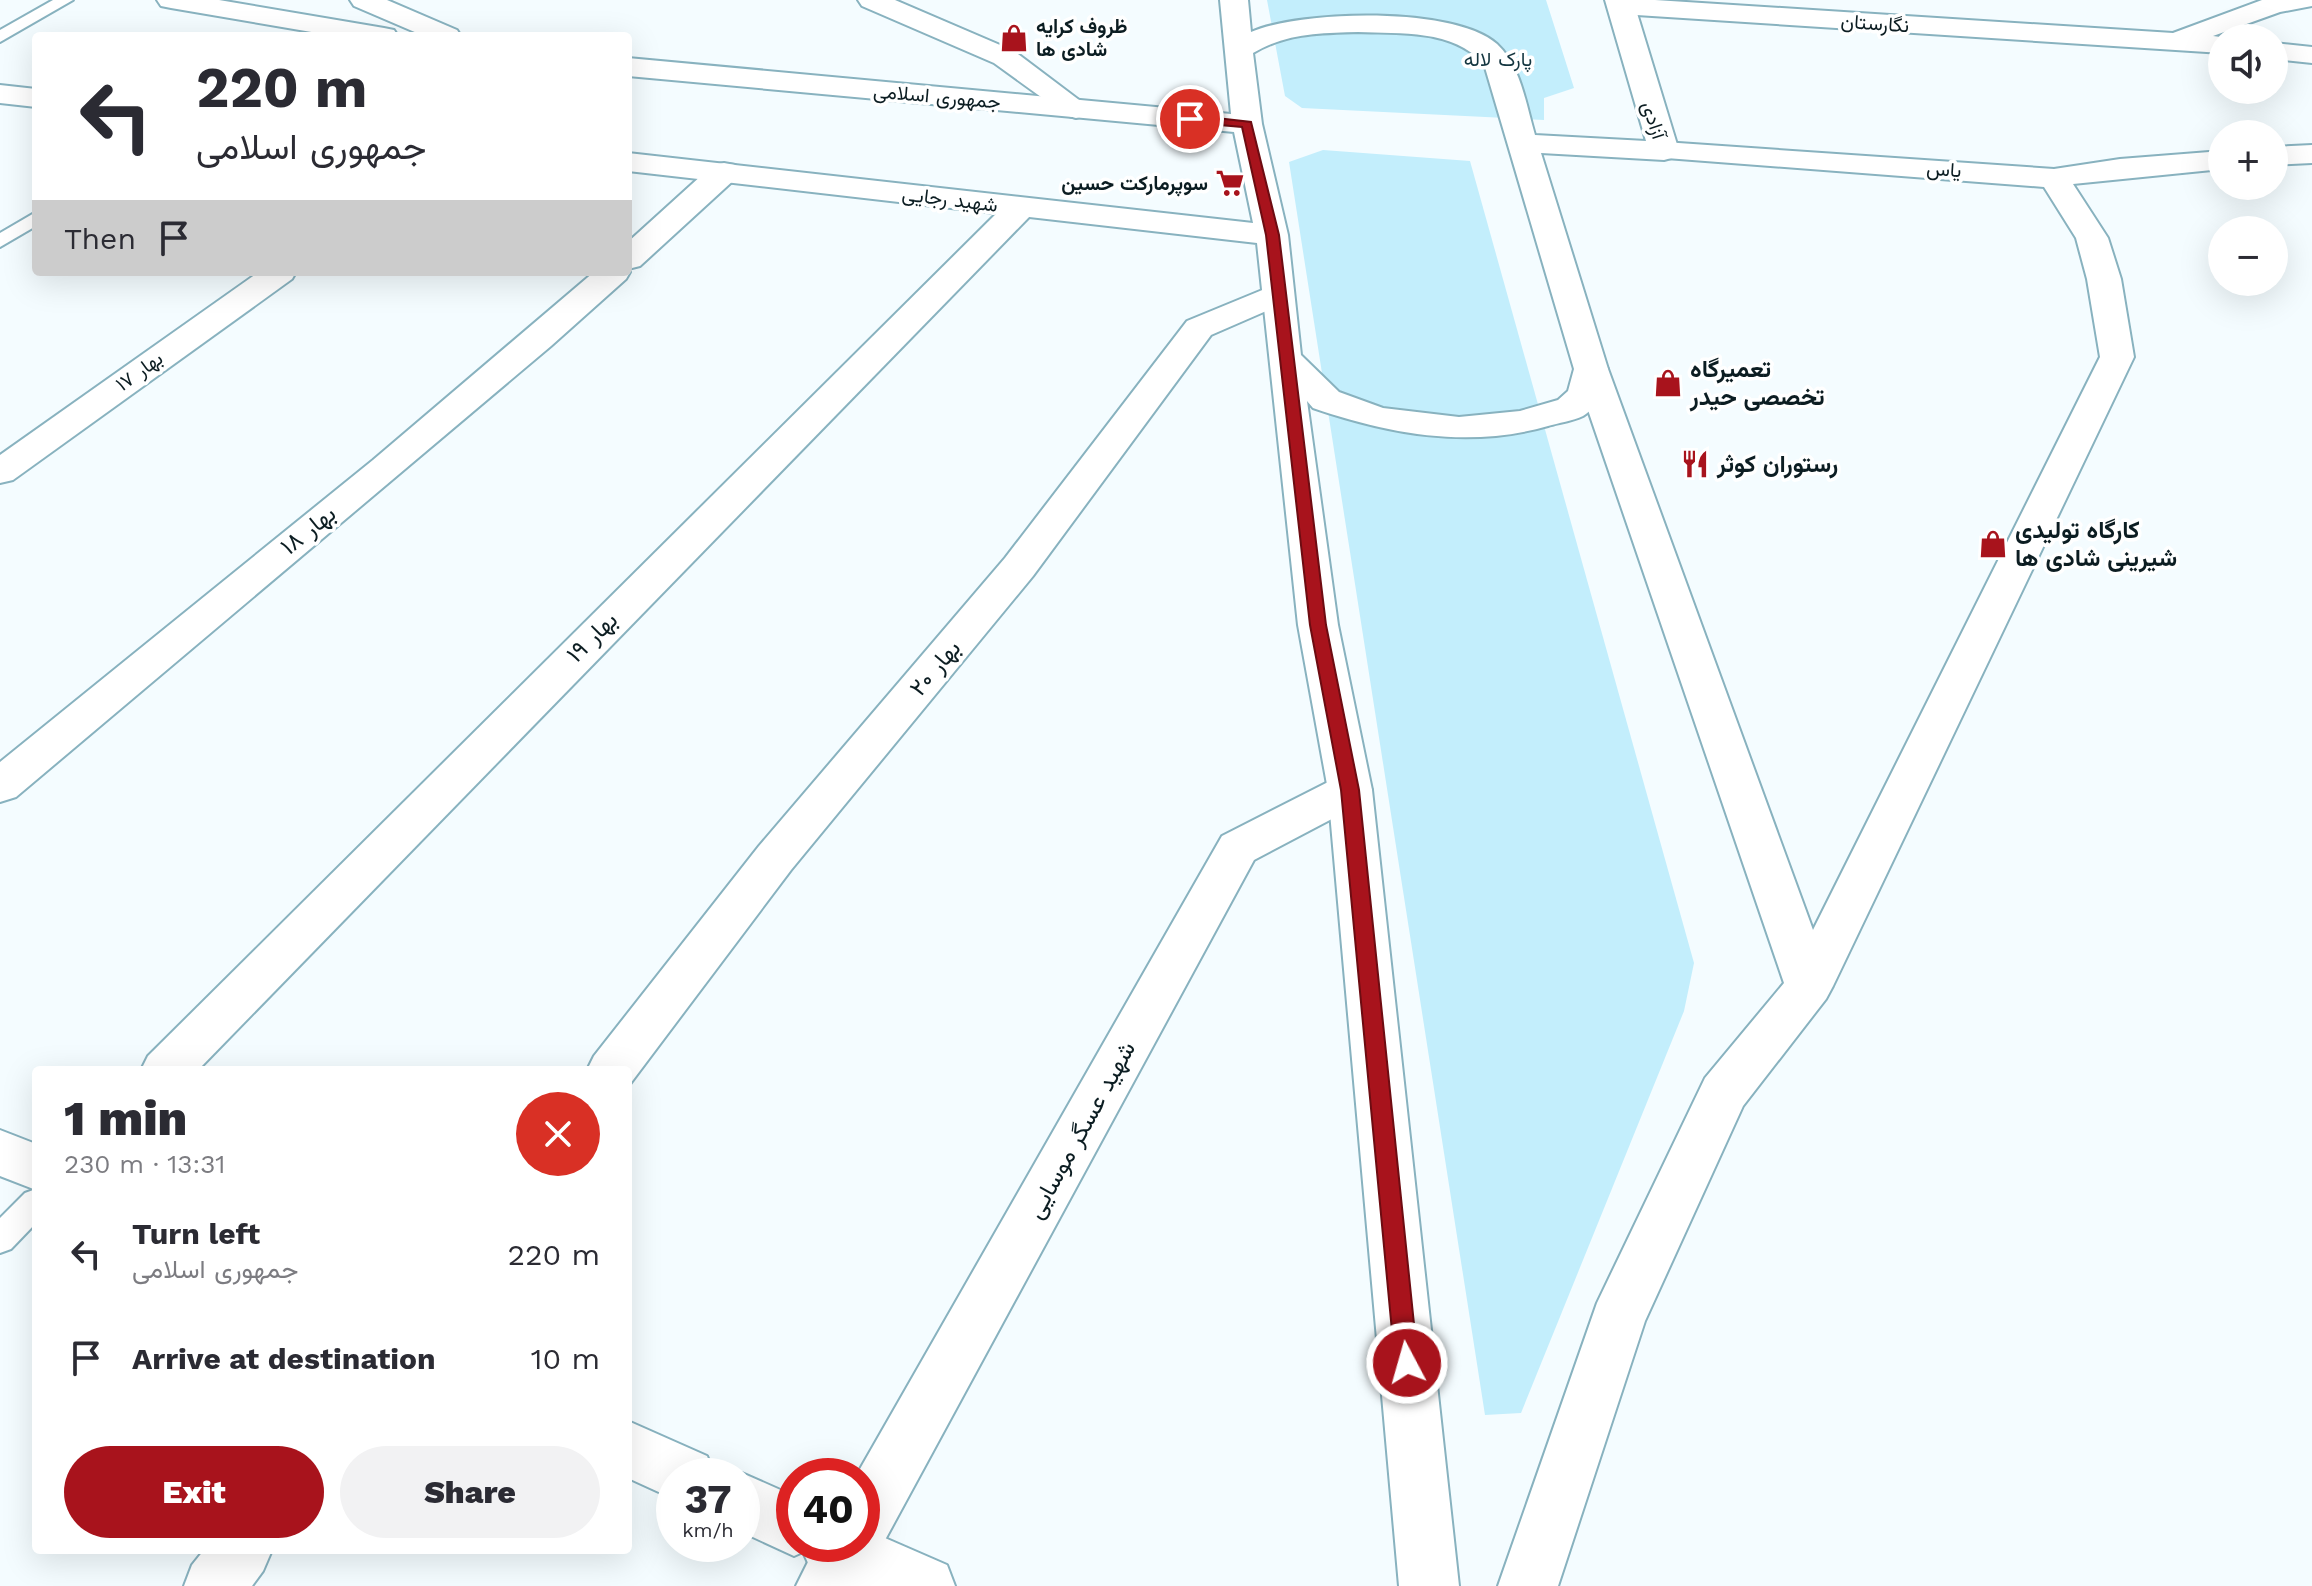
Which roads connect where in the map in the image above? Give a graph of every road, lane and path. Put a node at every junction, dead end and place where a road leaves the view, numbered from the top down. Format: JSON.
{"nodes":[{"id":1,"x":65,"y":0,"type":"edge"},
{"id":2,"x":171,"y":0,"type":"edge"},
{"id":3,"x":364,"y":0,"type":"edge"},
{"id":4,"x":872,"y":0,"type":"edge"},
{"id":5,"x":1234,"y":0,"type":"edge"},
{"id":6,"x":2303,"y":0,"type":"edge"},
{"id":7,"x":1620,"y":3,"type":"edge"},
{"id":8,"x":360,"y":32,"type":"edge"},
{"id":9,"x":438,"y":32,"type":"edge"},
{"id":10,"x":0,"y":37,"type":"edge"},
{"id":11,"x":2175,"y":40,"type":"junction"},
{"id":12,"x":2208,"y":44,"type":"edge"},
{"id":13,"x":1239,"y":50,"type":"junction"},
{"id":14,"x":2288,"y":52,"type":"edge"},
{"id":15,"x":2312,"y":55,"type":"edge"},
{"id":16,"x":632,"y":67,"type":"edge"},
{"id":17,"x":0,"y":94,"type":"edge"},
{"id":18,"x":32,"y":98,"type":"edge"},
{"id":19,"x":1076,"y":109,"type":"junction"},
{"id":20,"x":1247,"y":124,"type":"junction"},
{"id":21,"x":1524,"y":143,"type":"junction"},
{"id":22,"x":1664,"y":151,"type":"junction"},
{"id":23,"x":2312,"y":154,"type":"edge"},
{"id":24,"x":2288,"y":155,"type":"edge"},
{"id":25,"x":2208,"y":161,"type":"edge"},
{"id":26,"x":632,"y":162,"type":"edge"},
{"id":27,"x":724,"y":172,"type":"junction"},
{"id":28,"x":2054,"y":178,"type":"junction"},
{"id":29,"x":1021,"y":207,"type":"junction"},
{"id":30,"x":32,"y":221,"type":"edge"},
{"id":31,"x":1272,"y":235,"type":"junction"},
{"id":32,"x":0,"y":241,"type":"edge"},
{"id":33,"x":632,"y":255,"type":"edge"},
{"id":34,"x":274,"y":276,"type":"edge"},
{"id":35,"x":610,"y":276,"type":"edge"},
{"id":36,"x":1277,"y":294,"type":"junction"},
{"id":37,"x":1284,"y":357,"type":"junction"},
{"id":38,"x":1591,"y":369,"type":"junction"},
{"id":39,"x":0,"y":472,"type":"edge"},
{"id":40,"x":0,"y":786,"type":"edge"},
{"id":41,"x":1350,"y":790,"type":"junction"},
{"id":42,"x":1809,"y":986,"type":"junction"},
{"id":43,"x":170,"y":1066,"type":"edge"},
{"id":44,"x":615,"y":1066,"type":"edge"},
{"id":45,"x":0,"y":1152,"type":"edge"},
{"id":46,"x":32,"y":1166,"type":"edge"},
{"id":47,"x":32,"y":1206,"type":"edge"},
{"id":48,"x":0,"y":1239,"type":"edge"},
{"id":49,"x":632,"y":1450,"type":"edge"},
{"id":50,"x":656,"y":1462,"type":"edge"},
{"id":51,"x":880,"y":1484,"type":"edge"},
{"id":52,"x":239,"y":1554,"type":"edge"},
{"id":53,"x":870,"y":1562,"type":"edge"},
{"id":54,"x":214,"y":1586,"type":"edge"},
{"id":55,"x":925,"y":1586,"type":"edge"},
{"id":56,"x":1429,"y":1586,"type":"edge"},
{"id":57,"x":1528,"y":1586,"type":"edge"}],
"edges":[{"from":1,"to":10,"type":"lane"},
{"from":2,"to":8,"type":"street"},
{"from":3,"to":9,"type":"street"},
{"from":4,"to":19,"type":"street"},
{"from":5,"to":13,"type":"street"},
{"from":6,"to":11,"type":"street"},
{"from":7,"to":11,"type":"street","name":"نگارستان"},
{"from":7,"to":22,"type":"street","name":"آزادی"},
{"from":11,"to":12,"type":"street","name":"نگارستان"},
{"from":13,"to":20,"type":"street"},
{"from":13,"to":21,"type":"street"},
{"from":14,"to":15,"type":"street"},
{"from":16,"to":19,"type":"street","name":"جمهوری اسلامی"},
{"from":17,"to":18,"type":"street"},
{"from":19,"to":20,"type":"street","name":"جمهوری اسلامی"},
{"from":20,"to":31,"type":"street"},
{"from":21,"to":22,"type":"street","name":"آزادی"},
{"from":21,"to":38,"type":"street"},
{"from":22,"to":28,"type":"street","name":"یاس"},
{"from":23,"to":24,"type":"street"},
{"from":25,"to":28,"type":"street","name":"یاس"},
{"from":26,"to":27,"type":"street","name":"شهید رجایی"},
{"from":27,"to":29,"type":"street","name":"شهید رجایی"},
{"from":27,"to":33,"type":"street"},
{"from":28,"to":42,"type":"street"},
{"from":29,"to":31,"type":"street","name":"شهید رجایی"},
{"from":29,"to":43,"type":"street","name":"بهار ۱۹"},
{"from":30,"to":32,"type":"lane"},
{"from":31,"to":36,"type":"street"},
{"from":34,"to":39,"type":"street","name":"بهار ۱۷"},
{"from":35,"to":40,"type":"street","name":"بهار ۱۸"},
{"from":36,"to":37,"type":"street"},
{"from":36,"to":44,"type":"street","name":"بهار ۲۰"},
{"from":37,"to":38,"type":"street"},
{"from":37,"to":41,"type":"street"},
{"from":38,"to":42,"type":"street"},
{"from":41,"to":51,"type":"street","name":"شهید عسگر موسایی"},
{"from":41,"to":56,"type":"street"},
{"from":42,"to":57,"type":"street"},
{"from":45,"to":46,"type":"street"},
{"from":47,"to":48,"type":"lane"},
{"from":49,"to":50,"type":"street"},
{"from":52,"to":54,"type":"street"},
{"from":53,"to":55,"type":"street"}]}
